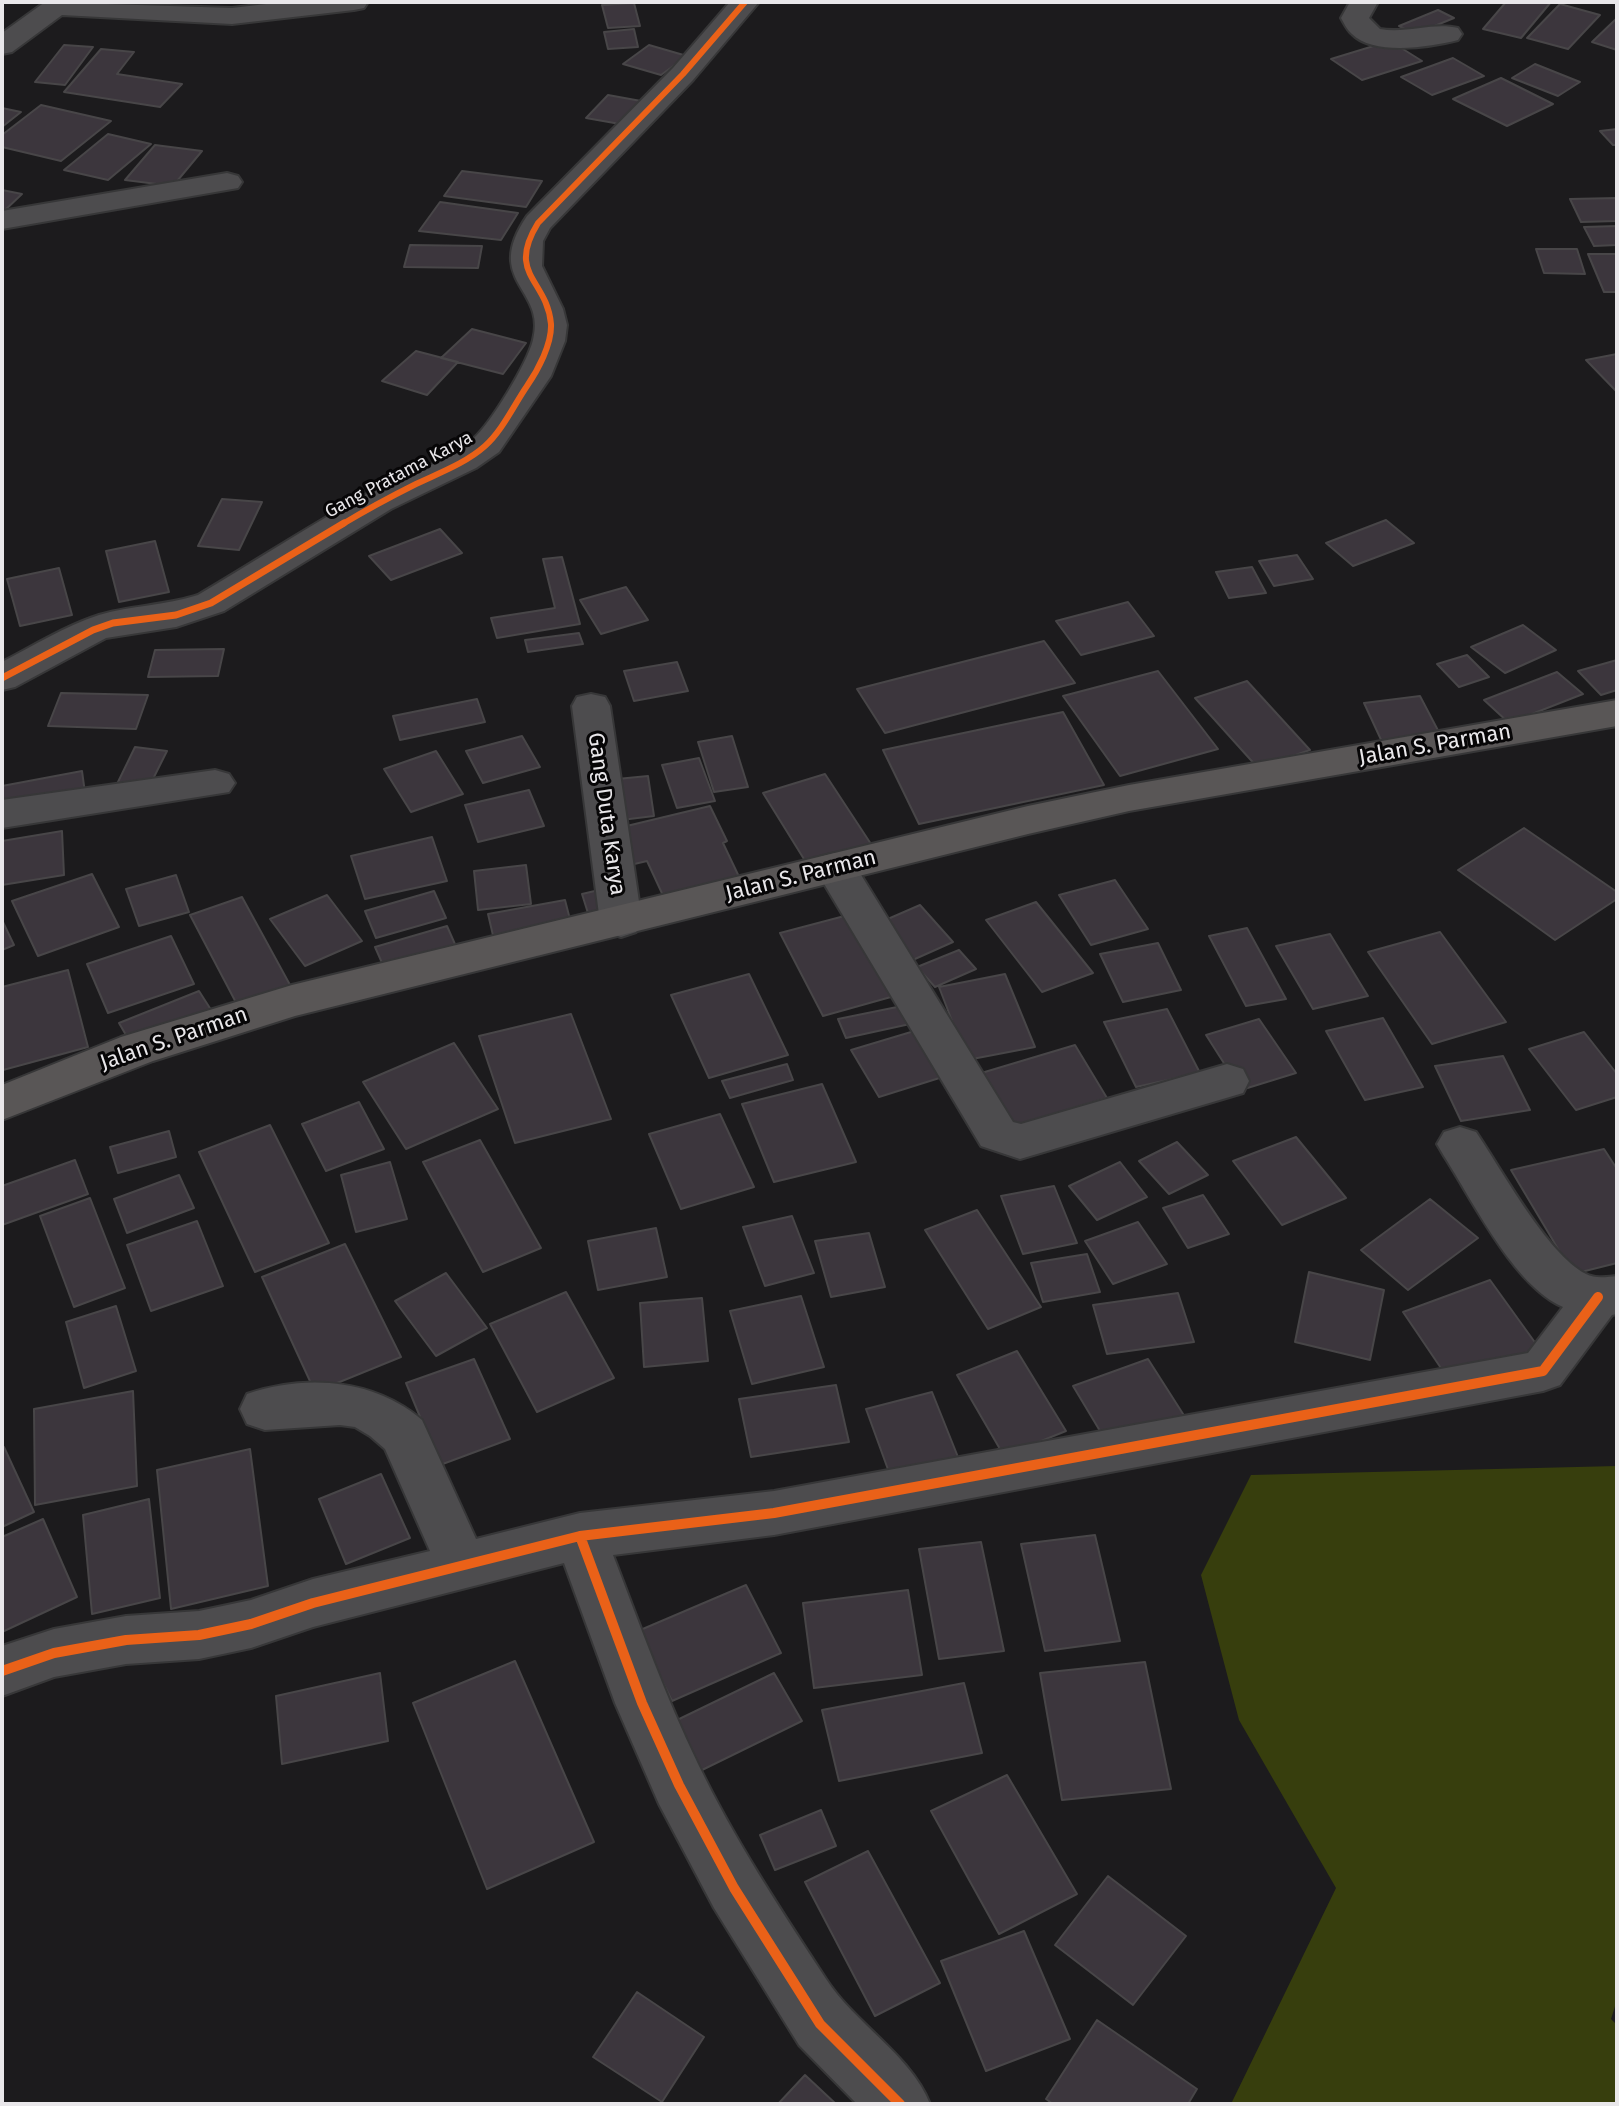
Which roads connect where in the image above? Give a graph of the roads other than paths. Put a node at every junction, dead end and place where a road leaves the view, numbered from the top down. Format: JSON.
{"nodes":[{"id":1,"x":354,"y":2,"type":"edge"},
{"id":2,"x":745,"y":2,"type":"edge"},
{"id":3,"x":1364,"y":2,"type":"edge"},
{"id":4,"x":60,"y":4,"type":"edge"},
{"id":5,"x":1448,"y":34,"type":"dead end"},
{"id":6,"x":2,"y":46,"type":"edge"},
{"id":7,"x":227,"y":182,"type":"dead end"},
{"id":8,"x":2,"y":220,"type":"edge"},
{"id":9,"x":2,"y":678,"type":"edge"},
{"id":10,"x":591,"y":706,"type":"dead end"},
{"id":11,"x":1617,"y":713,"type":"edge"},
{"id":12,"x":215,"y":783,"type":"dead end"},
{"id":13,"x":2,"y":814,"type":"edge"},
{"id":14,"x":835,"y":867,"type":"junction"},
{"id":15,"x":621,"y":922,"type":"junction"},
{"id":16,"x":1227,"y":1081,"type":"dead end"},
{"id":17,"x":2,"y":1103,"type":"edge"},
{"id":18,"x":1460,"y":1144,"type":"dead end"},
{"id":19,"x":1608,"y":1296,"type":"edge"},
{"id":20,"x":265,"y":1409,"type":"dead end"},
{"id":21,"x":580,"y":1536,"type":"junction"},
{"id":22,"x":462,"y":1565,"type":"junction"},
{"id":23,"x":2,"y":1671,"type":"edge"},
{"id":24,"x":900,"y":2104,"type":"edge"}],
"edges":[{"from":1,"to":4,"type":"street"},
{"from":2,"to":9,"type":"street","name":"Gang Pratama Karya"},
{"from":3,"to":5,"type":"street"},
{"from":4,"to":6,"type":"street"},
{"from":7,"to":8,"type":"street"},
{"from":10,"to":15,"type":"street","name":"Gang Duta Karya"},
{"from":11,"to":14,"type":"main road","name":"Jalan S. Parman"},
{"from":12,"to":13,"type":"street"},
{"from":14,"to":15,"type":"main road","name":"Jalan S. Parman"},
{"from":14,"to":16,"type":"street"},
{"from":15,"to":17,"type":"main road","name":"Jalan S. Parman"},
{"from":18,"to":19,"type":"street"},
{"from":19,"to":21,"type":"street"},
{"from":20,"to":22,"type":"street"},
{"from":21,"to":22,"type":"street"},
{"from":21,"to":24,"type":"street"},
{"from":22,"to":23,"type":"street"}]}
